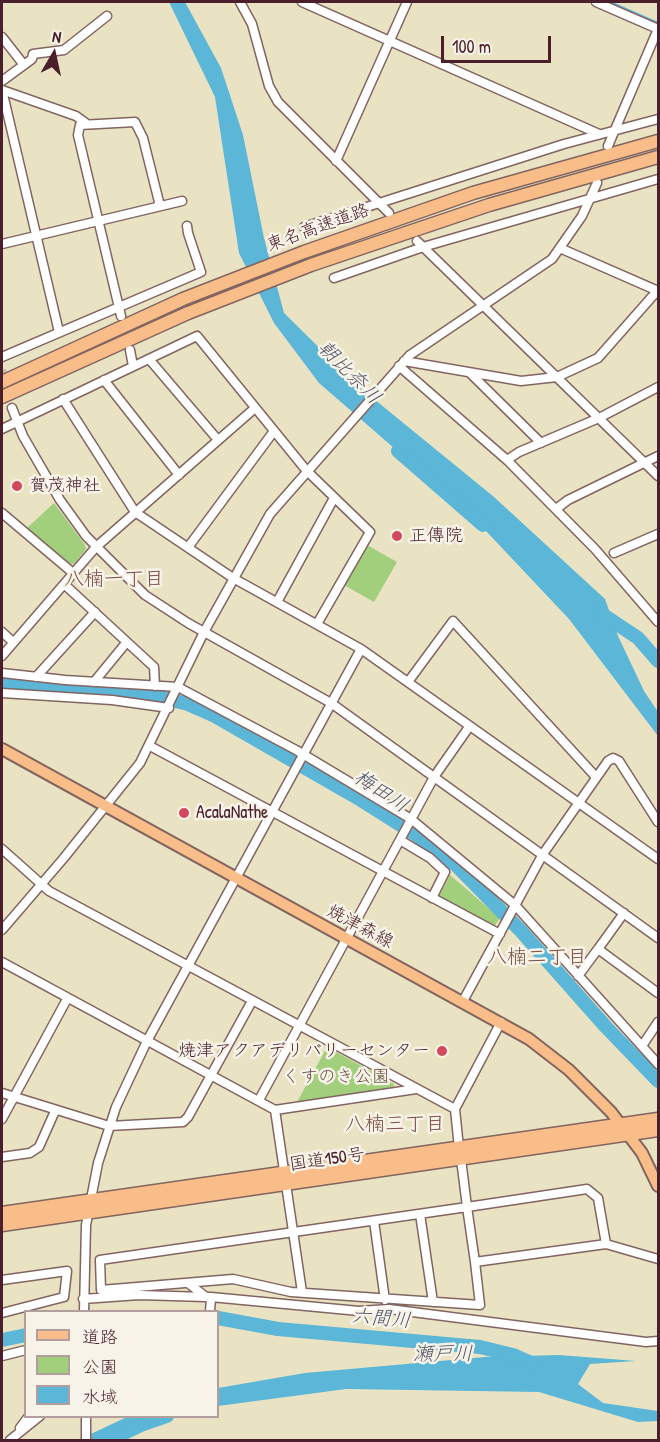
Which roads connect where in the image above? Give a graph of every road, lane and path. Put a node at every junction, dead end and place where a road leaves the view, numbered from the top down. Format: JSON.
{"nodes":[{"id":1,"x":240,"y":2,"type":"edge"},
{"id":2,"x":302,"y":2,"type":"edge"},
{"id":3,"x":407,"y":2,"type":"edge"},
{"id":4,"x":596,"y":2,"type":"edge"},
{"id":5,"x":107,"y":16,"type":"dead end"},
{"id":6,"x":658,"y":29,"type":"edge"},
{"id":7,"x":2,"y":37,"type":"edge"},
{"id":8,"x":390,"y":40,"type":"junction"},
{"id":9,"x":24,"y":65,"type":"junction"},
{"id":10,"x":2,"y":81,"type":"edge"},
{"id":11,"x":2,"y":90,"type":"edge"},
{"id":12,"x":658,"y":119,"type":"edge"},
{"id":13,"x":87,"y":124,"type":"junction"},
{"id":14,"x":614,"y":130,"type":"junction"},
{"id":15,"x":599,"y":134,"type":"junction"},
{"id":16,"x":658,"y":141,"type":"edge"},
{"id":17,"x":608,"y":146,"type":"dead end"},
{"id":18,"x":658,"y":157,"type":"edge"},
{"id":19,"x":336,"y":161,"type":"junction"},
{"id":20,"x":658,"y":179,"type":"edge"},
{"id":21,"x":597,"y":183,"type":"dead end"},
{"id":22,"x":593,"y":196,"type":"junction"},
{"id":23,"x":182,"y":201,"type":"dead end"},
{"id":24,"x":378,"y":202,"type":"junction"},
{"id":25,"x":160,"y":206,"type":"junction"},
{"id":26,"x":389,"y":213,"type":"dead end"},
{"id":27,"x":99,"y":220,"type":"junction"},
{"id":28,"x":188,"y":226,"type":"dead end"},
{"id":29,"x":304,"y":227,"type":"dead end"},
{"id":30,"x":36,"y":236,"type":"junction"},
{"id":31,"x":2,"y":244,"type":"edge"},
{"id":32,"x":420,"y":244,"type":"junction"},
{"id":33,"x":562,"y":249,"type":"junction"},
{"id":34,"x":334,"y":278,"type":"dead end"},
{"id":35,"x":658,"y":291,"type":"edge"},
{"id":36,"x":119,"y":305,"type":"junction"},
{"id":37,"x":483,"y":305,"type":"junction"},
{"id":38,"x":121,"y":316,"type":"dead end"},
{"id":39,"x":59,"y":332,"type":"junction"},
{"id":40,"x":130,"y":350,"type":"dead end"},
{"id":41,"x":2,"y":357,"type":"edge"},
{"id":42,"x":149,"y":359,"type":"junction"},
{"id":43,"x":400,"y":365,"type":"junction"},
{"id":44,"x":133,"y":366,"type":"junction"},
{"id":45,"x":470,"y":372,"type":"junction"},
{"id":46,"x":557,"y":377,"type":"junction"},
{"id":47,"x":104,"y":380,"type":"junction"},
{"id":48,"x":2,"y":381,"type":"edge"},
{"id":49,"x":658,"y":387,"type":"edge"},
{"id":50,"x":2,"y":397,"type":"edge"},
{"id":51,"x":63,"y":399,"type":"junction"},
{"id":52,"x":12,"y":408,"type":"tunnel mouth"},
{"id":53,"x":255,"y":408,"type":"junction"},
{"id":54,"x":599,"y":418,"type":"junction"},
{"id":55,"x":16,"y":422,"type":"junction"},
{"id":56,"x":2,"y":429,"type":"edge"},
{"id":57,"x":274,"y":431,"type":"junction"},
{"id":58,"x":218,"y":440,"type":"junction"},
{"id":59,"x":541,"y":443,"type":"junction"},
{"id":60,"x":658,"y":456,"type":"edge"},
{"id":61,"x":507,"y":460,"type":"junction"},
{"id":62,"x":646,"y":464,"type":"junction"},
{"id":63,"x":306,"y":470,"type":"junction"},
{"id":64,"x":179,"y":475,"type":"junction"},
{"id":65,"x":658,"y":476,"type":"edge"},
{"id":66,"x":334,"y":498,"type":"junction"},
{"id":67,"x":556,"y":509,"type":"junction"},
{"id":68,"x":135,"y":512,"type":"junction"},
{"id":69,"x":2,"y":513,"type":"edge"},
{"id":70,"x":658,"y":534,"type":"edge"},
{"id":71,"x":189,"y":546,"type":"junction"},
{"id":72,"x":96,"y":547,"type":"junction"},
{"id":73,"x":615,"y":553,"type":"dead end"},
{"id":74,"x":74,"y":573,"type":"junction"},
{"id":75,"x":233,"y":578,"type":"junction"},
{"id":76,"x":64,"y":584,"type":"junction"},
{"id":77,"x":276,"y":602,"type":"junction"},
{"id":78,"x":94,"y":612,"type":"junction"},
{"id":79,"x":658,"y":622,"type":"edge"},
{"id":80,"x":317,"y":624,"type":"junction"},
{"id":81,"x":2,"y":632,"type":"edge"},
{"id":82,"x":204,"y":632,"type":"junction"},
{"id":83,"x":14,"y":642,"type":"junction"},
{"id":84,"x":126,"y":643,"type":"junction"},
{"id":85,"x":361,"y":649,"type":"junction"},
{"id":86,"x":2,"y":656,"type":"edge"},
{"id":87,"x":2,"y":673,"type":"edge"},
{"id":88,"x":36,"y":677,"type":"junction"},
{"id":89,"x":408,"y":681,"type":"junction"},
{"id":90,"x":94,"y":682,"type":"junction"},
{"id":91,"x":155,"y":686,"type":"junction"},
{"id":92,"x":178,"y":687,"type":"junction"},
{"id":93,"x":2,"y":693,"type":"edge"},
{"id":94,"x":331,"y":703,"type":"junction"},
{"id":95,"x":169,"y":707,"type":"junction"},
{"id":96,"x":469,"y":727,"type":"junction"},
{"id":97,"x":150,"y":746,"type":"junction"},
{"id":98,"x":2,"y":749,"type":"edge"},
{"id":99,"x":302,"y":755,"type":"junction"},
{"id":100,"x":434,"y":777,"type":"junction"},
{"id":101,"x":596,"y":777,"type":"junction"},
{"id":102,"x":578,"y":803,"type":"junction"},
{"id":103,"x":105,"y":808,"type":"junction"},
{"id":104,"x":272,"y":811,"type":"junction"},
{"id":105,"x":410,"y":821,"type":"junction"},
{"id":106,"x":658,"y":822,"type":"edge"},
{"id":107,"x":401,"y":838,"type":"junction"},
{"id":108,"x":2,"y":849,"type":"edge"},
{"id":109,"x":543,"y":854,"type":"junction"},
{"id":110,"x":658,"y":860,"type":"edge"},
{"id":111,"x":382,"y":872,"type":"junction"},
{"id":112,"x":235,"y":878,"type":"junction"},
{"id":113,"x":41,"y":884,"type":"junction"},
{"id":114,"x":432,"y":898,"type":"junction"},
{"id":115,"x":514,"y":907,"type":"junction"},
{"id":116,"x":624,"y":913,"type":"junction"},
{"id":117,"x":2,"y":930,"type":"edge"},
{"id":118,"x":501,"y":932,"type":"junction"},
{"id":119,"x":346,"y":938,"type":"junction"},
{"id":120,"x":658,"y":938,"type":"edge"},
{"id":121,"x":598,"y":949,"type":"junction"},
{"id":122,"x":2,"y":962,"type":"edge"},
{"id":123,"x":187,"y":966,"type":"junction"},
{"id":124,"x":578,"y":976,"type":"junction"},
{"id":125,"x":658,"y":993,"type":"edge"},
{"id":126,"x":67,"y":999,"type":"junction"},
{"id":127,"x":252,"y":1001,"type":"junction"},
{"id":128,"x":462,"y":1001,"type":"junction"},
{"id":129,"x":501,"y":1022,"type":"junction"},
{"id":130,"x":658,"y":1022,"type":"edge"},
{"id":131,"x":299,"y":1026,"type":"junction"},
{"id":132,"x":147,"y":1041,"type":"junction"},
{"id":133,"x":642,"y":1046,"type":"junction"},
{"id":134,"x":658,"y":1064,"type":"edge"},
{"id":135,"x":211,"y":1075,"type":"junction"},
{"id":136,"x":416,"y":1089,"type":"junction"},
{"id":137,"x":2,"y":1093,"type":"edge"},
{"id":138,"x":12,"y":1098,"type":"junction"},
{"id":139,"x":259,"y":1100,"type":"junction"},
{"id":140,"x":455,"y":1109,"type":"junction"},
{"id":141,"x":275,"y":1110,"type":"junction"},
{"id":142,"x":55,"y":1111,"type":"junction"},
{"id":143,"x":2,"y":1119,"type":"edge"},
{"id":144,"x":658,"y":1119,"type":"edge"},
{"id":145,"x":109,"y":1126,"type":"junction"},
{"id":146,"x":625,"y":1130,"type":"junction"},
{"id":147,"x":658,"y":1130,"type":"edge"},
{"id":148,"x":460,"y":1153,"type":"junction"},
{"id":149,"x":2,"y":1156,"type":"edge"},
{"id":150,"x":286,"y":1178,"type":"junction"},
{"id":151,"x":658,"y":1186,"type":"edge"},
{"id":152,"x":89,"y":1207,"type":"junction"},
{"id":153,"x":467,"y":1207,"type":"junction"},
{"id":154,"x":2,"y":1214,"type":"edge"},
{"id":155,"x":420,"y":1214,"type":"junction"},
{"id":156,"x":374,"y":1221,"type":"junction"},
{"id":157,"x":2,"y":1225,"type":"edge"},
{"id":158,"x":292,"y":1231,"type":"junction"},
{"id":159,"x":606,"y":1244,"type":"junction"},
{"id":160,"x":658,"y":1259,"type":"edge"},
{"id":161,"x":475,"y":1262,"type":"junction"},
{"id":162,"x":2,"y":1281,"type":"edge"},
{"id":163,"x":188,"y":1283,"type":"junction"},
{"id":164,"x":302,"y":1292,"type":"junction"},
{"id":165,"x":209,"y":1298,"type":"junction"},
{"id":166,"x":83,"y":1300,"type":"junction"},
{"id":167,"x":385,"y":1300,"type":"junction"},
{"id":168,"x":433,"y":1302,"type":"junction"},
{"id":169,"x":84,"y":1310,"type":"edge"},
{"id":170,"x":210,"y":1310,"type":"edge"},
{"id":171,"x":2,"y":1313,"type":"edge"},
{"id":172,"x":658,"y":1341,"type":"edge"},
{"id":173,"x":24,"y":1350,"type":"edge"},
{"id":174,"x":2,"y":1356,"type":"edge"},
{"id":175,"x":28,"y":1418,"type":"edge"},
{"id":176,"x":38,"y":1418,"type":"edge"},
{"id":177,"x":86,"y":1418,"type":"edge"},
{"id":178,"x":18,"y":1434,"type":"junction"},
{"id":179,"x":10,"y":1440,"type":"edge"},
{"id":180,"x":86,"y":1440,"type":"edge"}],
"edges":[{"from":1,"to":19,"type":"street"},
{"from":2,"to":8,"type":"street"},
{"from":3,"to":8,"type":"street"},
{"from":4,"to":6,"type":"street"},
{"from":5,"to":9,"type":"street"},
{"from":6,"to":14,"type":"street"},
{"from":7,"to":9,"type":"street"},
{"from":8,"to":15,"type":"street"},
{"from":8,"to":19,"type":"street"},
{"from":9,"to":10,"type":"street"},
{"from":11,"to":13,"type":"street"},
{"from":11,"to":30,"type":"street"},
{"from":12,"to":14,"type":"street"},
{"from":13,"to":25,"type":"street"},
{"from":13,"to":27,"type":"street"},
{"from":14,"to":15,"type":"street"},
{"from":14,"to":17,"type":"street"},
{"from":15,"to":24,"type":"street"},
{"from":16,"to":48,"type":"highway","name":"東名高速道路"},
{"from":18,"to":50,"type":"highway","name":"東名高速道路"},
{"from":19,"to":24,"type":"street"},
{"from":20,"to":22,"type":"street"},
{"from":21,"to":22,"type":"street"},
{"from":22,"to":32,"type":"street"},
{"from":22,"to":33,"type":"street"},
{"from":23,"to":25,"type":"street"},
{"from":24,"to":26,"type":"street"},
{"from":24,"to":29,"type":"street"},
{"from":25,"to":27,"type":"street"},
{"from":27,"to":30,"type":"street"},
{"from":27,"to":36,"type":"street"},
{"from":28,"to":36,"type":"street"},
{"from":30,"to":31,"type":"street"},
{"from":30,"to":39,"type":"street"},
{"from":32,"to":34,"type":"street"},
{"from":32,"to":37,"type":"street"},
{"from":33,"to":35,"type":"street"},
{"from":33,"to":37,"type":"street"},
{"from":35,"to":46,"type":"street"},
{"from":36,"to":38,"type":"street"},
{"from":36,"to":39,"type":"street"},
{"from":37,"to":43,"type":"street"},
{"from":37,"to":46,"type":"street"},
{"from":39,"to":41,"type":"street"},
{"from":40,"to":44,"type":"street"},
{"from":42,"to":44,"type":"street"},
{"from":42,"to":53,"type":"street"},
{"from":42,"to":58,"type":"street"},
{"from":43,"to":45,"type":"street"},
{"from":43,"to":61,"type":"street"},
{"from":43,"to":63,"type":"street"},
{"from":44,"to":47,"type":"street"},
{"from":45,"to":46,"type":"street"},
{"from":45,"to":59,"type":"street"},
{"from":46,"to":54,"type":"street"},
{"from":47,"to":51,"type":"street"},
{"from":47,"to":64,"type":"street"},
{"from":49,"to":54,"type":"street"},
{"from":51,"to":55,"type":"street"},
{"from":51,"to":68,"type":"street"},
{"from":52,"to":55,"type":"street"},
{"from":53,"to":57,"type":"street"},
{"from":53,"to":58,"type":"street"},
{"from":54,"to":59,"type":"street"},
{"from":54,"to":62,"type":"street"},
{"from":55,"to":56,"type":"street"},
{"from":55,"to":72,"type":"street"},
{"from":57,"to":63,"type":"street"},
{"from":57,"to":71,"type":"street"},
{"from":58,"to":64,"type":"street"},
{"from":59,"to":61,"type":"street"},
{"from":60,"to":62,"type":"street"},
{"from":61,"to":67,"type":"street"},
{"from":62,"to":65,"type":"street"},
{"from":62,"to":67,"type":"street"},
{"from":63,"to":66,"type":"street"},
{"from":63,"to":75,"type":"street"},
{"from":64,"to":68,"type":"street"},
{"from":66,"to":77,"type":"street"},
{"from":66,"to":80,"type":"street"},
{"from":67,"to":79,"type":"street"},
{"from":68,"to":71,"type":"street"},
{"from":68,"to":72,"type":"street"},
{"from":69,"to":74,"type":"street"},
{"from":70,"to":73,"type":"street"},
{"from":71,"to":75,"type":"street"},
{"from":72,"to":74,"type":"street"},
{"from":72,"to":82,"type":"street"},
{"from":74,"to":76,"type":"street"},
{"from":75,"to":77,"type":"street"},
{"from":75,"to":82,"type":"street"},
{"from":76,"to":78,"type":"street"},
{"from":76,"to":83,"type":"street"},
{"from":77,"to":80,"type":"street"},
{"from":78,"to":84,"type":"street"},
{"from":78,"to":88,"type":"street"},
{"from":80,"to":85,"type":"street"},
{"from":81,"to":83,"type":"street"},
{"from":82,"to":92,"type":"street"},
{"from":82,"to":94,"type":"street"},
{"from":83,"to":86,"type":"street"},
{"from":84,"to":90,"type":"street"},
{"from":84,"to":91,"type":"street"},
{"from":85,"to":89,"type":"street"},
{"from":85,"to":94,"type":"street"},
{"from":87,"to":88,"type":"street"},
{"from":88,"to":90,"type":"street"},
{"from":89,"to":96,"type":"street"},
{"from":89,"to":101,"type":"street"},
{"from":90,"to":91,"type":"street"},
{"from":91,"to":92,"type":"street"},
{"from":92,"to":95,"type":"street"},
{"from":92,"to":99,"type":"street"},
{"from":93,"to":95,"type":"street"},
{"from":94,"to":99,"type":"street"},
{"from":94,"to":100,"type":"street"},
{"from":95,"to":97,"type":"street"},
{"from":96,"to":100,"type":"street"},
{"from":96,"to":102,"type":"street"},
{"from":97,"to":103,"type":"street"},
{"from":97,"to":104,"type":"street"},
{"from":98,"to":103,"type":"main road","name":"焼津森線"},
{"from":99,"to":104,"type":"street"},
{"from":99,"to":105,"type":"street"},
{"from":100,"to":105,"type":"street"},
{"from":100,"to":109,"type":"street"},
{"from":101,"to":102,"type":"street"},
{"from":101,"to":106,"type":"street"},
{"from":102,"to":109,"type":"street"},
{"from":102,"to":110,"type":"street"},
{"from":103,"to":112,"type":"main road","name":"焼津森線"},
{"from":103,"to":113,"type":"street"},
{"from":104,"to":111,"type":"street"},
{"from":104,"to":112,"type":"street"},
{"from":105,"to":107,"type":"street"},
{"from":105,"to":115,"type":"street"},
{"from":107,"to":111,"type":"street"},
{"from":107,"to":114,"type":"street"},
{"from":108,"to":113,"type":"street"},
{"from":109,"to":115,"type":"street"},
{"from":109,"to":116,"type":"street"},
{"from":111,"to":114,"type":"street"},
{"from":111,"to":119,"type":"street"},
{"from":112,"to":119,"type":"main road","name":"焼津森線"},
{"from":112,"to":123,"type":"street"},
{"from":113,"to":117,"type":"street"},
{"from":113,"to":123,"type":"street"},
{"from":114,"to":118,"type":"street"},
{"from":115,"to":118,"type":"street"},
{"from":115,"to":124,"type":"street"},
{"from":116,"to":120,"type":"street"},
{"from":116,"to":121,"type":"street"},
{"from":118,"to":128,"type":"street"},
{"from":119,"to":128,"type":"main road","name":"焼津森線"},
{"from":119,"to":131,"type":"street"},
{"from":121,"to":124,"type":"street"},
{"from":121,"to":125,"type":"street"},
{"from":122,"to":126,"type":"street"},
{"from":123,"to":127,"type":"street"},
{"from":123,"to":132,"type":"street"},
{"from":124,"to":133,"type":"street"},
{"from":126,"to":132,"type":"street"},
{"from":126,"to":138,"type":"street"},
{"from":127,"to":131,"type":"street"},
{"from":127,"to":135,"type":"street"},
{"from":128,"to":129,"type":"main road","name":"焼津森線"},
{"from":129,"to":140,"type":"street"},
{"from":129,"to":146,"type":"main road","name":"焼津森線"},
{"from":130,"to":133,"type":"street"},
{"from":131,"to":136,"type":"street"},
{"from":131,"to":139,"type":"street"},
{"from":132,"to":135,"type":"street"},
{"from":132,"to":145,"type":"street"},
{"from":133,"to":134,"type":"street"},
{"from":135,"to":139,"type":"street"},
{"from":135,"to":145,"type":"street"},
{"from":136,"to":140,"type":"street"},
{"from":136,"to":141,"type":"street"},
{"from":137,"to":138,"type":"street"},
{"from":138,"to":142,"type":"street"},
{"from":138,"to":143,"type":"street"},
{"from":139,"to":141,"type":"street"},
{"from":140,"to":148,"type":"street"},
{"from":141,"to":150,"type":"street"},
{"from":142,"to":145,"type":"street"},
{"from":142,"to":149,"type":"street"},
{"from":144,"to":146,"type":"highway","name":"国道150号"},
{"from":145,"to":152,"type":"street"},
{"from":146,"to":147,"type":"highway","name":"国道150号"},
{"from":146,"to":148,"type":"highway","name":"国道150号"},
{"from":146,"to":151,"type":"main road","name":"焼津森線"},
{"from":148,"to":150,"type":"highway","name":"国道150号"},
{"from":148,"to":153,"type":"street"},
{"from":150,"to":152,"type":"highway","name":"国道150号"},
{"from":150,"to":158,"type":"street"},
{"from":152,"to":154,"type":"highway","name":"国道150号"},
{"from":152,"to":157,"type":"highway","name":"国道150号"},
{"from":152,"to":166,"type":"street"},
{"from":153,"to":155,"type":"street"},
{"from":153,"to":159,"type":"street"},
{"from":153,"to":161,"type":"street"},
{"from":155,"to":156,"type":"street"},
{"from":155,"to":168,"type":"street"},
{"from":156,"to":158,"type":"street"},
{"from":156,"to":167,"type":"street"},
{"from":158,"to":163,"type":"street"},
{"from":158,"to":164,"type":"street"},
{"from":159,"to":160,"type":"street"},
{"from":159,"to":161,"type":"street"},
{"from":161,"to":168,"type":"street"},
{"from":162,"to":171,"type":"street"},
{"from":163,"to":164,"type":"street"},
{"from":163,"to":165,"type":"street"},
{"from":164,"to":167,"type":"street"},
{"from":165,"to":166,"type":"street"},
{"from":165,"to":170,"type":"street"},
{"from":165,"to":172,"type":"street"},
{"from":166,"to":169,"type":"street"},
{"from":167,"to":168,"type":"street"},
{"from":173,"to":174,"type":"street"},
{"from":175,"to":178,"type":"street"},
{"from":176,"to":178,"type":"street"},
{"from":177,"to":180,"type":"street"},
{"from":178,"to":179,"type":"street"}]}
